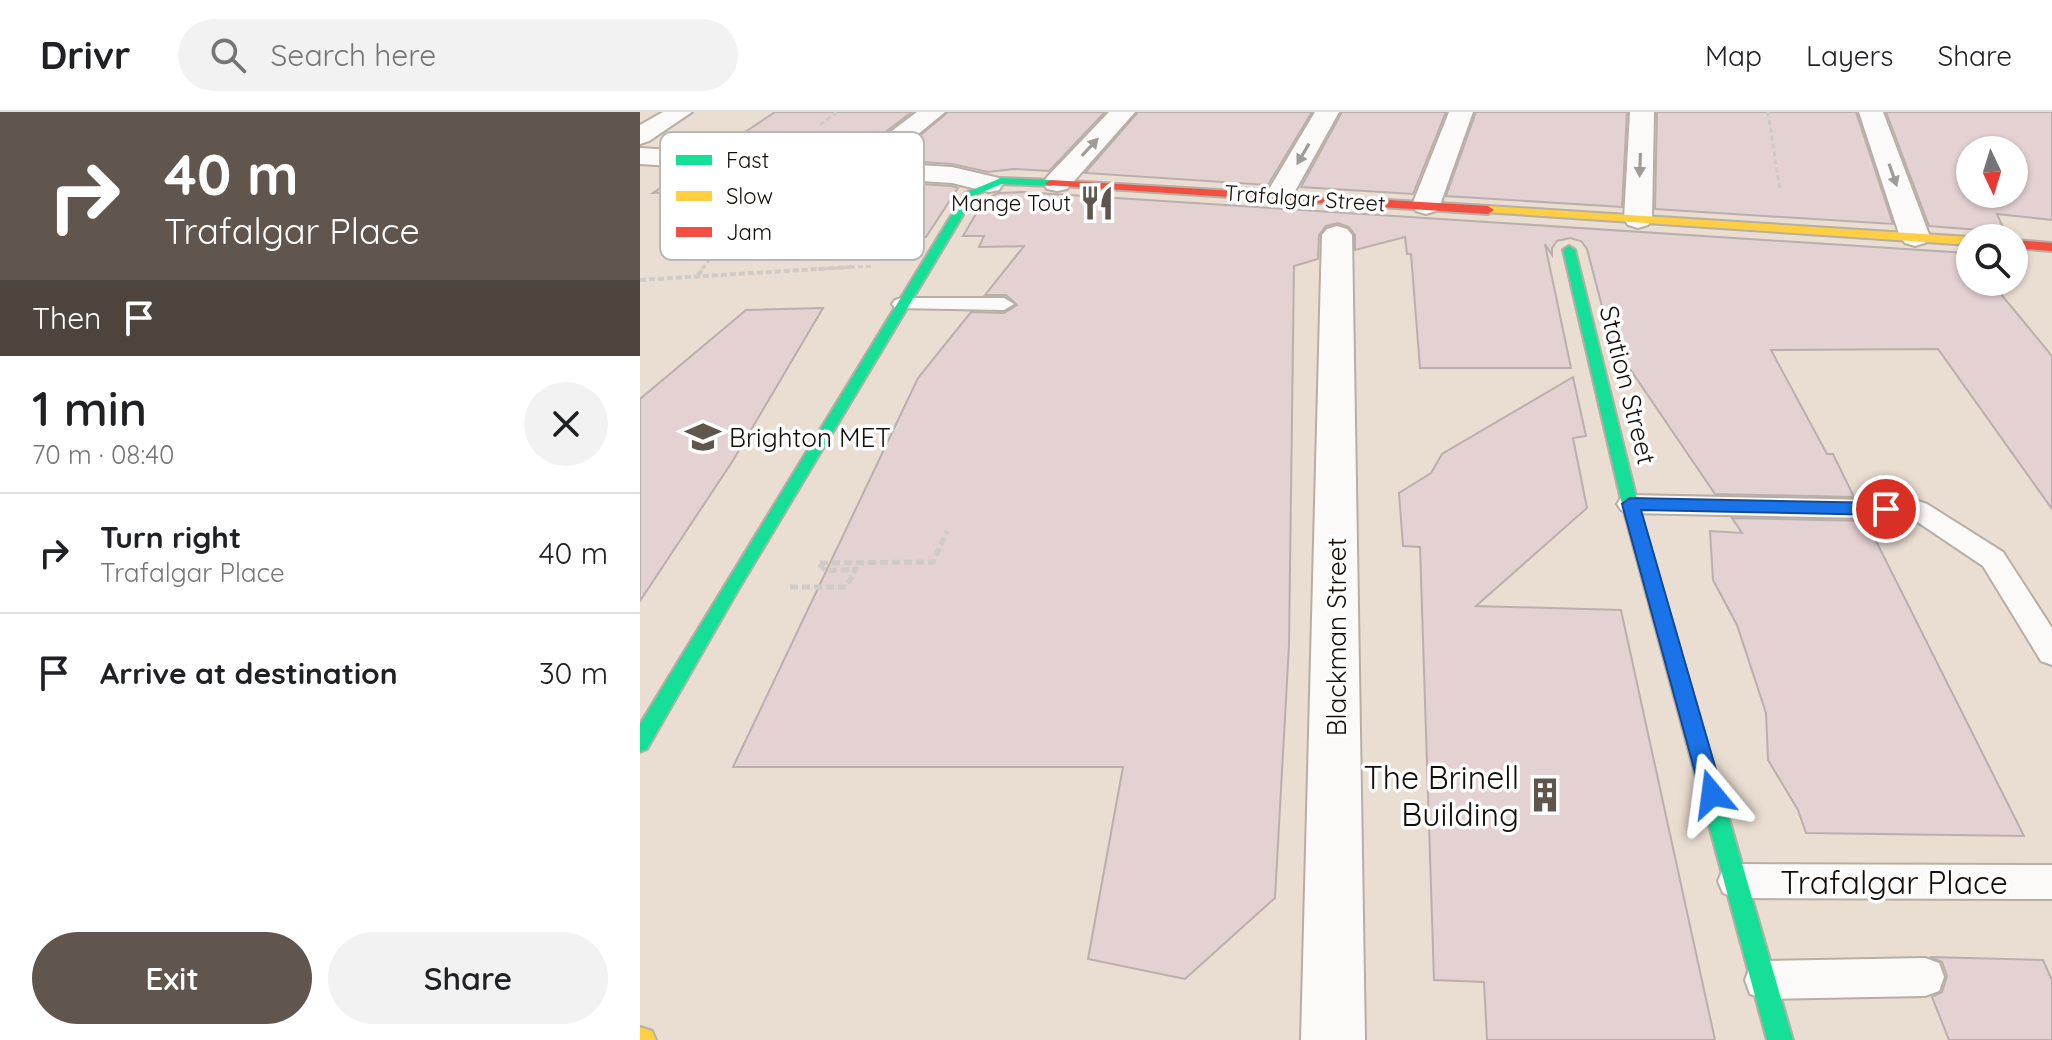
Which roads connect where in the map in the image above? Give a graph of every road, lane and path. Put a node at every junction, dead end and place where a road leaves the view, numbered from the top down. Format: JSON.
{"nodes":[{"id":1,"x":680,"y":112,"type":"edge"},
{"id":2,"x":933,"y":112,"type":"edge"},
{"id":3,"x":1123,"y":112,"type":"edge"},
{"id":4,"x":1327,"y":112,"type":"edge"},
{"id":5,"x":1461,"y":112,"type":"edge"},
{"id":6,"x":1642,"y":112,"type":"edge"},
{"id":7,"x":1768,"y":112,"type":"edge"},
{"id":8,"x":1871,"y":112,"type":"edge"},
{"id":9,"x":907,"y":132,"type":"edge"},
{"id":10,"x":640,"y":136,"type":"edge"},
{"id":11,"x":640,"y":156,"type":"edge"},
{"id":12,"x":660,"y":157,"type":"edge"},
{"id":13,"x":924,"y":173,"type":"edge"},
{"id":14,"x":1057,"y":183,"type":"junction"},
{"id":15,"x":989,"y":184,"type":"junction"},
{"id":16,"x":1279,"y":196,"type":"junction"},
{"id":17,"x":1426,"y":205,"type":"junction"},
{"id":18,"x":1638,"y":219,"type":"junction"},
{"id":19,"x":1787,"y":228,"type":"junction"},
{"id":20,"x":1337,"y":235,"type":"dead end"},
{"id":21,"x":1915,"y":237,"type":"junction"},
{"id":22,"x":1956,"y":240,"type":"edge"},
{"id":23,"x":2028,"y":245,"type":"edge"},
{"id":24,"x":2052,"y":247,"type":"edge"},
{"id":25,"x":1569,"y":250,"type":"dead end"},
{"id":26,"x":927,"y":265,"type":"junction"},
{"id":27,"x":640,"y":280,"type":"edge"},
{"id":28,"x":902,"y":304,"type":"junction"},
{"id":29,"x":1004,"y":304,"type":"dead end"},
{"id":30,"x":1630,"y":504,"type":"junction"},
{"id":31,"x":947,"y":531,"type":"dead end"},
{"id":32,"x":805,"y":587,"type":"dead end"},
{"id":33,"x":2052,"y":653,"type":"edge"},
{"id":34,"x":640,"y":743,"type":"edge"},
{"id":35,"x":1736,"y":881,"type":"junction"},
{"id":36,"x":2052,"y":882,"type":"edge"},
{"id":37,"x":1925,"y":977,"type":"dead end"},
{"id":38,"x":1764,"y":980,"type":"junction"},
{"id":39,"x":1333,"y":1040,"type":"edge"},
{"id":40,"x":1780,"y":1040,"type":"edge"}],
"edges":[{"from":1,"to":10,"type":"street"},
{"from":2,"to":9,"type":"street"},
{"from":14,"to":3,"type":"street","one_way":true},
{"from":4,"to":16,"type":"street","one_way":true},
{"from":5,"to":17,"type":"street"},
{"from":6,"to":18,"type":"street","one_way":true},
{"from":7,"to":19,"type":"path"},
{"from":8,"to":21,"type":"street","one_way":true},
{"from":11,"to":12,"type":"street","name":"Trafalgar Street"},
{"from":13,"to":15,"type":"street","name":"Trafalgar Street"},
{"from":14,"to":15,"type":"street","name":"Trafalgar Street"},
{"from":14,"to":16,"type":"street","name":"Trafalgar Street"},
{"from":15,"to":26,"type":"street"},
{"from":16,"to":17,"type":"street","name":"Trafalgar Street"},
{"from":17,"to":18,"type":"street","name":"Trafalgar Street"},
{"from":18,"to":19,"type":"street","name":"Trafalgar Street"},
{"from":19,"to":21,"type":"street","name":"Trafalgar Street"},
{"from":20,"to":39,"type":"street","name":"Blackman Street"},
{"from":21,"to":22,"type":"street","name":"Trafalgar Street"},
{"from":23,"to":24,"type":"street"},
{"from":25,"to":30,"type":"street","name":"Station Street"},
{"from":26,"to":27,"type":"path"},
{"from":26,"to":28,"type":"street"},
{"from":28,"to":29,"type":"lane"},
{"from":28,"to":34,"type":"street"},
{"from":30,"to":33,"type":"lane"},
{"from":30,"to":35,"type":"street","name":"Station Street"},
{"from":31,"to":32,"type":"path"},
{"from":35,"to":36,"type":"lane","name":"Trafalgar Place"},
{"from":35,"to":38,"type":"street","name":"Station Street"},
{"from":37,"to":38,"type":"lane"},
{"from":38,"to":40,"type":"street","name":"Station Street"}]}
